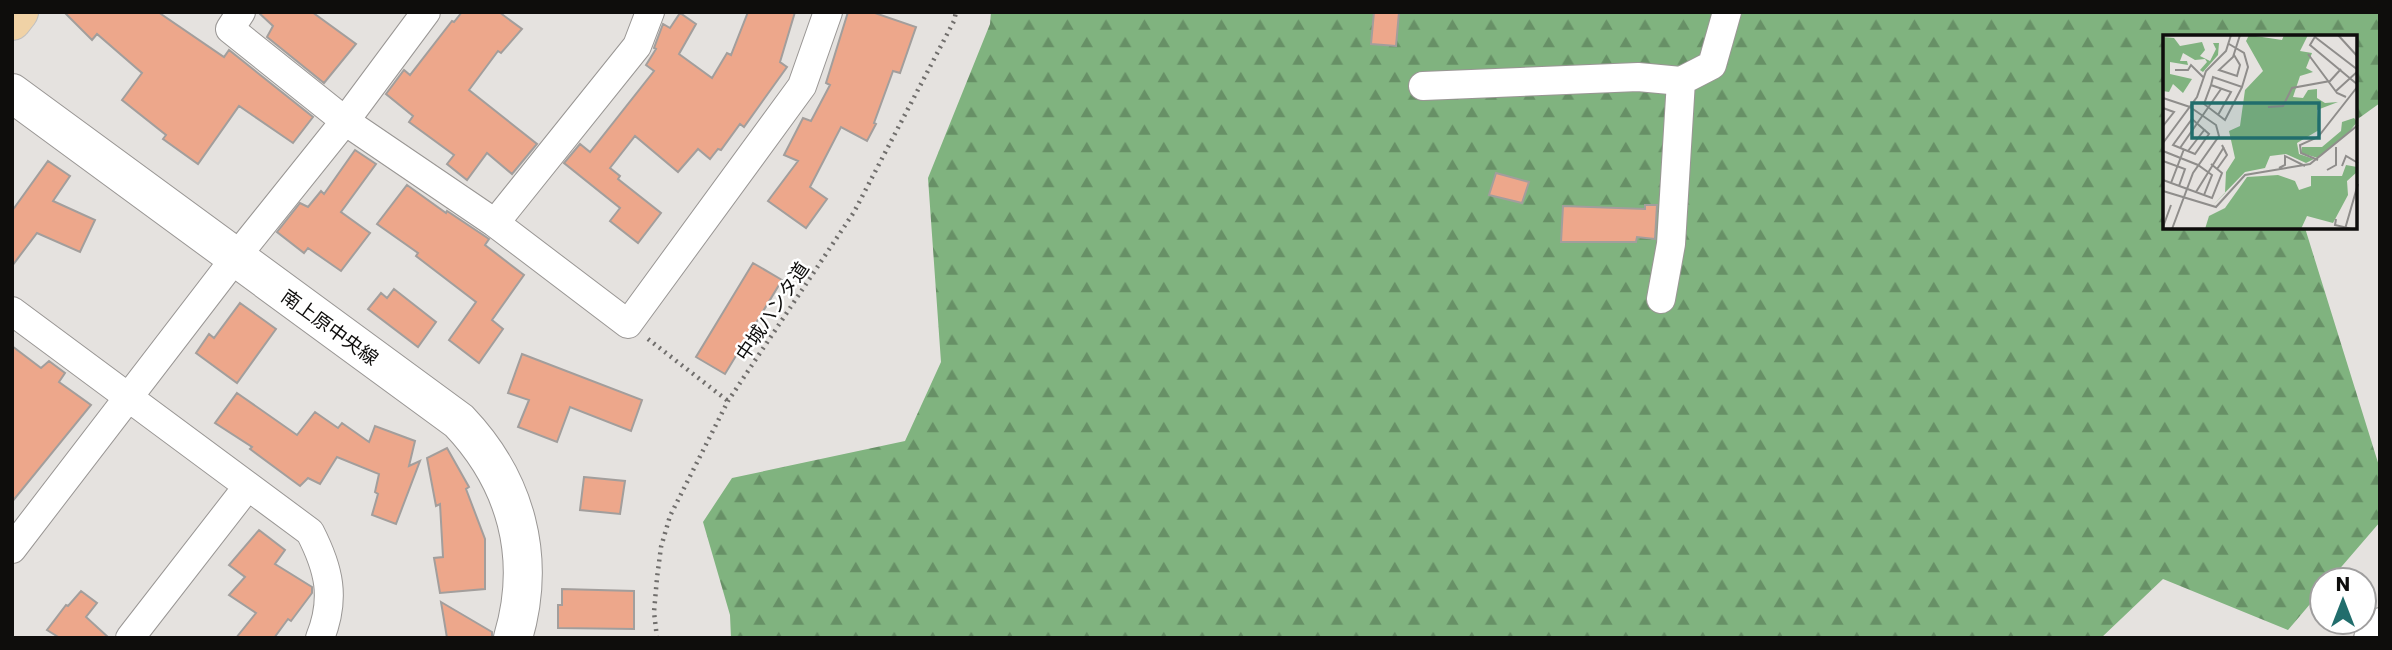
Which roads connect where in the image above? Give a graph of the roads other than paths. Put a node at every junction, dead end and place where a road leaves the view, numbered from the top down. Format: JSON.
{"nodes":[{"id":1,"x":19,"y":12,"type":"edge"},
{"id":2,"x":241,"y":12,"type":"edge"},
{"id":3,"x":426,"y":12,"type":"edge"},
{"id":4,"x":650,"y":12,"type":"edge"},
{"id":5,"x":828,"y":12,"type":"edge"},
{"id":6,"x":1727,"y":12,"type":"edge"},
{"id":7,"x":12,"y":21,"type":"edge"},
{"id":8,"x":1681,"y":81,"type":"junction"},
{"id":9,"x":1423,"y":86,"type":"dead end"},
{"id":10,"x":12,"y":93,"type":"edge"},
{"id":11,"x":345,"y":121,"type":"junction"},
{"id":12,"x":495,"y":223,"type":"junction"},
{"id":13,"x":236,"y":257,"type":"junction"},
{"id":14,"x":1661,"y":299,"type":"dead end"},
{"id":15,"x":12,"y":311,"type":"edge"},
{"id":16,"x":128,"y":397,"type":"junction"},
{"id":17,"x":248,"y":486,"type":"junction"},
{"id":18,"x":12,"y":549,"type":"edge"},
{"id":19,"x":2380,"y":622,"type":"edge"},
{"id":20,"x":130,"y":638,"type":"edge"},
{"id":21,"x":320,"y":638,"type":"edge"},
{"id":22,"x":513,"y":638,"type":"edge"},
{"id":23,"x":2368,"y":638,"type":"edge"}],
"edges":[{"from":1,"to":7,"type":"main road"},
{"from":2,"to":11,"type":"street"},
{"from":3,"to":11,"type":"street"},
{"from":4,"to":12,"type":"street"},
{"from":5,"to":12,"type":"street"},
{"from":6,"to":8,"type":"street"},
{"from":8,"to":9,"type":"street"},
{"from":8,"to":14,"type":"street"},
{"from":10,"to":13,"type":"street","name":"南上原中央線"},
{"from":11,"to":12,"type":"street"},
{"from":11,"to":13,"type":"street"},
{"from":13,"to":16,"type":"street"},
{"from":13,"to":22,"type":"street","name":"南上原中央線"},
{"from":15,"to":16,"type":"street"},
{"from":16,"to":17,"type":"street"},
{"from":16,"to":18,"type":"street"},
{"from":17,"to":20,"type":"street"},
{"from":17,"to":21,"type":"street"},
{"from":19,"to":23,"type":"street"}]}
